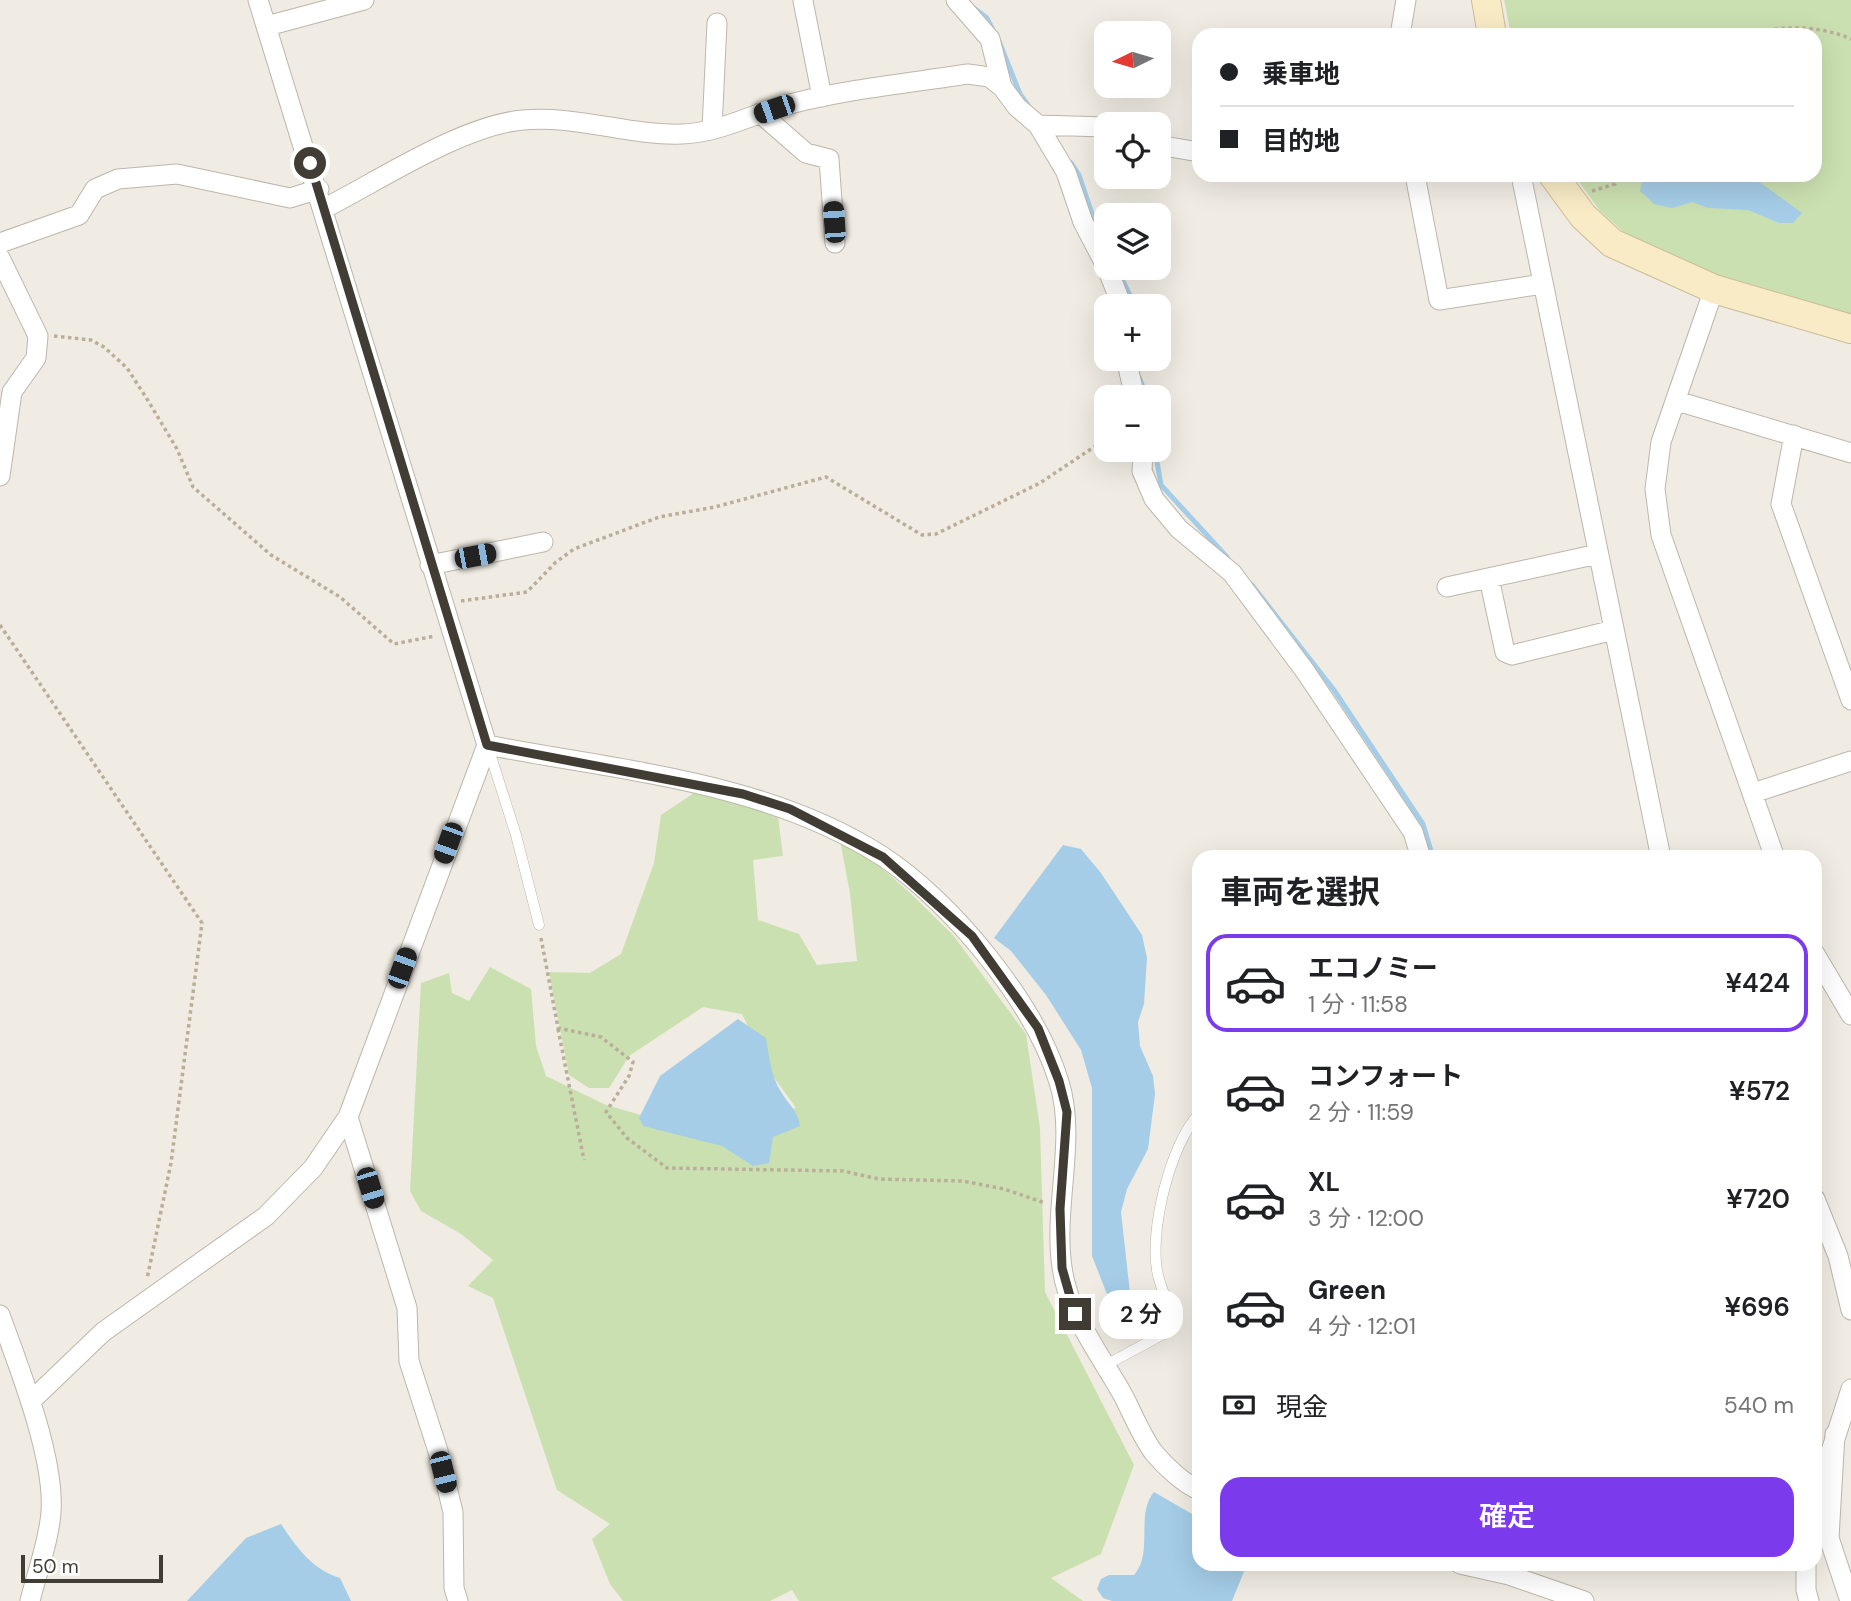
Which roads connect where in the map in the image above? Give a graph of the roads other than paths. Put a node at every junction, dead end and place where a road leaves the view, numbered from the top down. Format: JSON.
{"nodes":[{"id":1,"x":258,"y":0,"type":"edge"},
{"id":2,"x":364,"y":0,"type":"edge"},
{"id":3,"x":956,"y":0,"type":"edge"},
{"id":4,"x":1406,"y":0,"type":"edge"},
{"id":5,"x":1486,"y":0,"type":"edge"},
{"id":6,"x":803,"y":1,"type":"edge"},
{"id":7,"x":717,"y":23,"type":"dead end"},
{"id":8,"x":267,"y":26,"type":"junction"},
{"id":9,"x":1401,"y":28,"type":"edge"},
{"id":10,"x":1492,"y":28,"type":"edge"},
{"id":11,"x":1002,"y":87,"type":"junction"},
{"id":12,"x":822,"y":97,"type":"junction"},
{"id":13,"x":760,"y":114,"type":"junction"},
{"id":14,"x":1038,"y":125,"type":"junction"},
{"id":15,"x":1094,"y":127,"type":"edge"},
{"id":16,"x":712,"y":129,"type":"junction"},
{"id":17,"x":1171,"y":147,"type":"edge"},
{"id":18,"x":1192,"y":151,"type":"edge"},
{"id":19,"x":1416,"y":182,"type":"edge"},
{"id":20,"x":1522,"y":182,"type":"edge"},
{"id":21,"x":1558,"y":182,"type":"edge"},
{"id":22,"x":319,"y":189,"type":"junction"},
{"id":23,"x":325,"y":208,"type":"junction"},
{"id":24,"x":835,"y":243,"type":"dead end"},
{"id":25,"x":1094,"y":243,"type":"edge"},
{"id":26,"x":1,"y":246,"type":"edge"},
{"id":27,"x":1543,"y":284,"type":"junction"},
{"id":28,"x":1714,"y":289,"type":"junction"},
{"id":29,"x":1851,"y":329,"type":"edge"},
{"id":30,"x":1678,"y":401,"type":"junction"},
{"id":31,"x":1794,"y":435,"type":"junction"},
{"id":32,"x":1851,"y":453,"type":"edge"},
{"id":33,"x":1142,"y":462,"type":"edge"},
{"id":34,"x":0,"y":476,"type":"edge"},
{"id":35,"x":542,"y":542,"type":"dead end"},
{"id":36,"x":1598,"y":554,"type":"junction"},
{"id":37,"x":430,"y":565,"type":"junction"},
{"id":38,"x":1489,"y":578,"type":"junction"},
{"id":39,"x":1447,"y":587,"type":"dead end"},
{"id":40,"x":1614,"y":630,"type":"junction"},
{"id":41,"x":1851,"y":700,"type":"edge"},
{"id":42,"x":487,"y":745,"type":"junction"},
{"id":43,"x":1851,"y":761,"type":"edge"},
{"id":44,"x":1753,"y":793,"type":"junction"},
{"id":45,"x":1419,"y":850,"type":"edge"},
{"id":46,"x":1659,"y":850,"type":"edge"},
{"id":47,"x":1771,"y":850,"type":"edge"},
{"id":48,"x":539,"y":925,"type":"road end"},
{"id":49,"x":1822,"y":966,"type":"edge"},
{"id":50,"x":1851,"y":1015,"type":"edge"},
{"id":51,"x":348,"y":1117,"type":"junction"},
{"id":52,"x":1192,"y":1125,"type":"edge"},
{"id":53,"x":1822,"y":1216,"type":"edge"},
{"id":54,"x":1851,"y":1310,"type":"edge"},
{"id":55,"x":0,"y":1315,"type":"edge"},
{"id":56,"x":1106,"y":1365,"type":"junction"},
{"id":57,"x":1851,"y":1389,"type":"edge"},
{"id":58,"x":31,"y":1401,"type":"junction"},
{"id":59,"x":1835,"y":1434,"type":"junction"},
{"id":60,"x":1822,"y":1478,"type":"edge"},
{"id":61,"x":1192,"y":1487,"type":"edge"},
{"id":62,"x":1491,"y":1571,"type":"edge"},
{"id":63,"x":1806,"y":1571,"type":"edge"},
{"id":64,"x":30,"y":1601,"type":"edge"},
{"id":65,"x":458,"y":1601,"type":"edge"},
{"id":66,"x":1584,"y":1601,"type":"edge"},
{"id":67,"x":1809,"y":1601,"type":"edge"},
{"id":68,"x":1850,"y":1601,"type":"edge"}],
"edges":[{"from":1,"to":8,"type":"street"},
{"from":2,"to":8,"type":"street"},
{"from":3,"to":11,"type":"street"},
{"from":4,"to":9,"type":"street"},
{"from":5,"to":10,"type":"street"},
{"from":6,"to":12,"type":"street"},
{"from":7,"to":16,"type":"street"},
{"from":8,"to":22,"type":"street"},
{"from":11,"to":12,"type":"street"},
{"from":11,"to":14,"type":"street"},
{"from":12,"to":13,"type":"street"},
{"from":13,"to":16,"type":"street"},
{"from":13,"to":24,"type":"street"},
{"from":14,"to":15,"type":"street"},
{"from":14,"to":25,"type":"street"},
{"from":16,"to":23,"type":"street"},
{"from":17,"to":18,"type":"street"},
{"from":19,"to":27,"type":"street"},
{"from":20,"to":27,"type":"street"},
{"from":21,"to":28,"type":"street"},
{"from":22,"to":23,"type":"street"},
{"from":22,"to":26,"type":"street"},
{"from":23,"to":37,"type":"street"},
{"from":26,"to":34,"type":"street"},
{"from":27,"to":36,"type":"street"},
{"from":28,"to":29,"type":"street"},
{"from":28,"to":30,"type":"street"},
{"from":30,"to":31,"type":"street"},
{"from":30,"to":44,"type":"street"},
{"from":31,"to":32,"type":"street"},
{"from":31,"to":41,"type":"street"},
{"from":33,"to":45,"type":"street"},
{"from":35,"to":37,"type":"street"},
{"from":36,"to":38,"type":"street"},
{"from":36,"to":40,"type":"street"},
{"from":37,"to":42,"type":"street"},
{"from":38,"to":39,"type":"street"},
{"from":38,"to":40,"type":"street"},
{"from":40,"to":46,"type":"street"},
{"from":42,"to":48,"type":"lane"},
{"from":42,"to":51,"type":"street"},
{"from":42,"to":56,"type":"street"},
{"from":43,"to":44,"type":"street"},
{"from":44,"to":47,"type":"street"},
{"from":49,"to":50,"type":"street"},
{"from":51,"to":58,"type":"street"},
{"from":51,"to":65,"type":"street"},
{"from":52,"to":56,"type":"lane"},
{"from":53,"to":54,"type":"street"},
{"from":55,"to":58,"type":"street"},
{"from":56,"to":61,"type":"street"},
{"from":57,"to":59,"type":"street"},
{"from":58,"to":64,"type":"street"},
{"from":59,"to":60,"type":"street"},
{"from":59,"to":68,"type":"street"},
{"from":62,"to":66,"type":"street"},
{"from":63,"to":67,"type":"street"}]}
